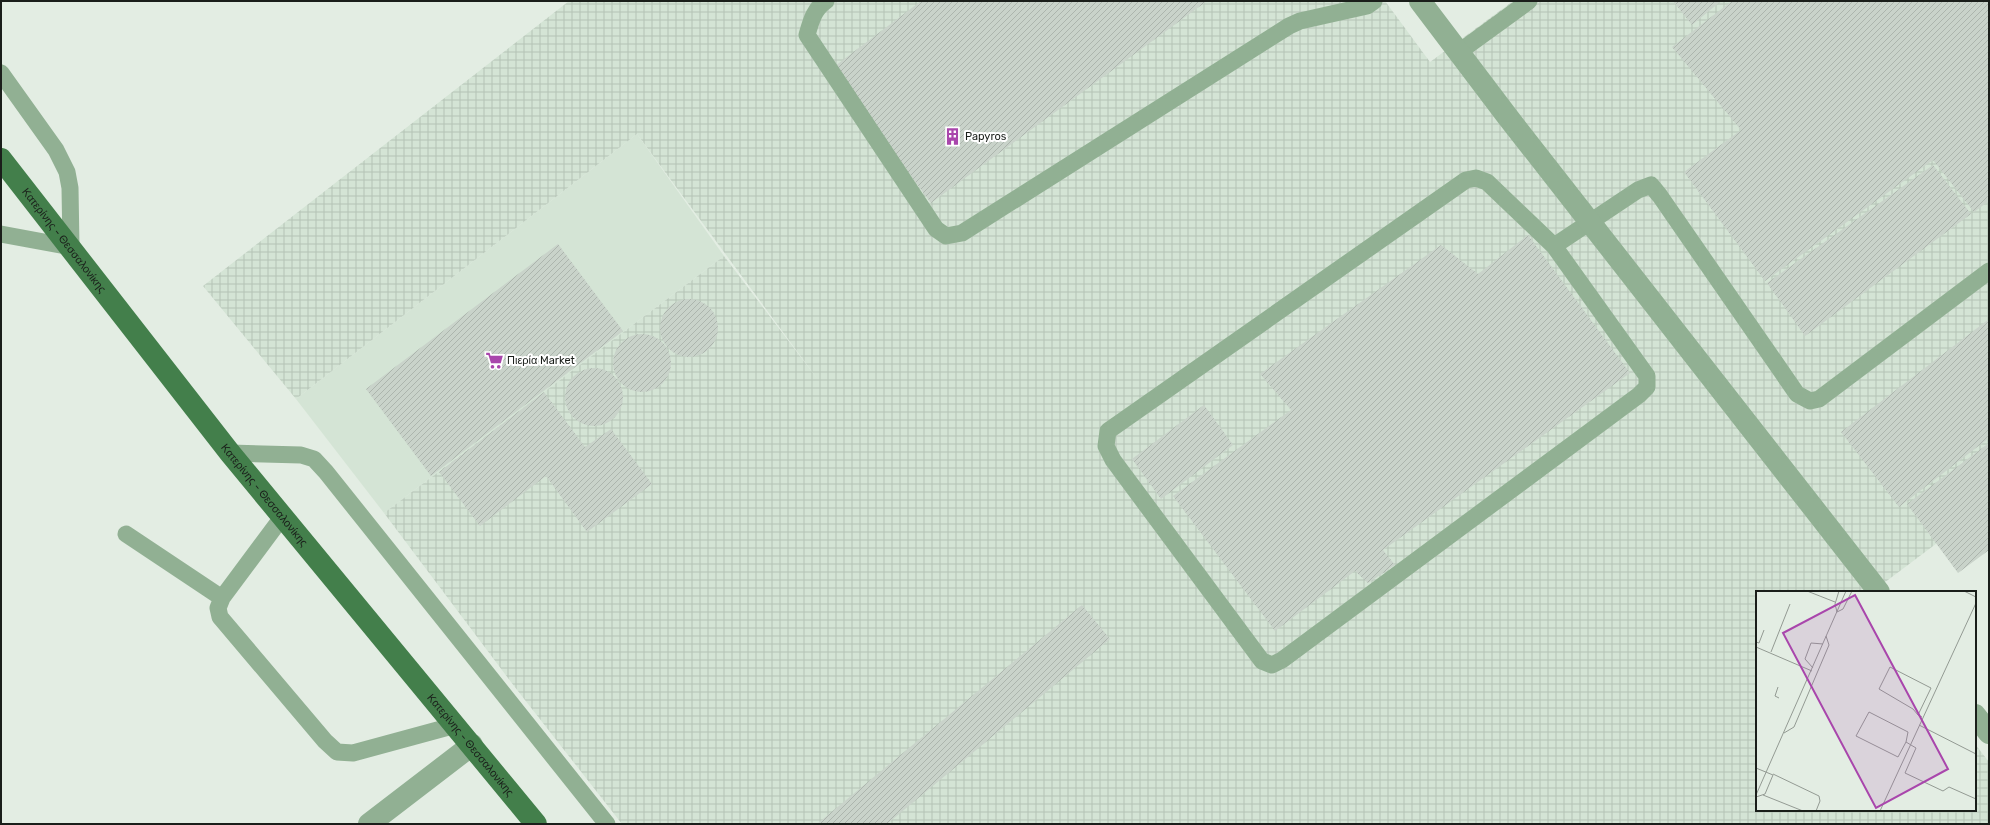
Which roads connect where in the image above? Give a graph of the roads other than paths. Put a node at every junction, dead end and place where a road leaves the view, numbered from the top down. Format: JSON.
{"nodes":[{"id":1,"x":826,"y":1,"type":"edge"},
{"id":2,"x":1420,"y":1,"type":"edge"},
{"id":3,"x":1529,"y":1,"type":"edge"},
{"id":4,"x":1368,"y":3,"type":"edge"},
{"id":5,"x":1459,"y":52,"type":"junction"},
{"id":6,"x":1,"y":73,"type":"edge"},
{"id":7,"x":1,"y":159,"type":"edge"},
{"id":8,"x":1590,"y":222,"type":"junction"},
{"id":9,"x":1,"y":234,"type":"edge"},
{"id":10,"x":1554,"y":246,"type":"junction"},
{"id":11,"x":71,"y":247,"type":"junction"},
{"id":12,"x":1989,"y":271,"type":"edge"},
{"id":13,"x":230,"y":453,"type":"junction"},
{"id":14,"x":283,"y":516,"type":"junction"},
{"id":15,"x":126,"y":534,"type":"dead end"},
{"id":16,"x":1878,"y":591,"type":"edge"},
{"id":17,"x":222,"y":598,"type":"junction"},
{"id":18,"x":1976,"y":716,"type":"edge"},
{"id":19,"x":456,"y":725,"type":"junction"},
{"id":20,"x":1989,"y":733,"type":"edge"},
{"id":21,"x":472,"y":745,"type":"junction"},
{"id":22,"x":369,"y":824,"type":"edge"},
{"id":23,"x":536,"y":824,"type":"edge"},
{"id":24,"x":607,"y":824,"type":"edge"}],
"edges":[{"from":1,"to":4,"type":"lane"},
{"from":2,"to":5,"type":"street"},
{"from":3,"to":5,"type":"lane"},
{"from":5,"to":8,"type":"street"},
{"from":6,"to":11,"type":"lane"},
{"from":7,"to":11,"type":"main road","name":"Κατερίνης - Θεσσαλονίκης"},
{"from":8,"to":10,"type":"lane"},
{"from":8,"to":12,"type":"lane"},
{"from":8,"to":16,"type":"street"},
{"from":9,"to":11,"type":"lane"},
{"from":10,"to":10,"type":"lane"},
{"from":11,"to":13,"type":"main road","name":"Κατερίνης - Θεσσαλονίκης"},
{"from":13,"to":14,"type":"main road","name":"Κατερίνης - Θεσσαλονίκης"},
{"from":13,"to":24,"type":"lane"},
{"from":14,"to":17,"type":"lane"},
{"from":14,"to":19,"type":"main road","name":"Κατερίνης - Θεσσαλονίκης"},
{"from":15,"to":17,"type":"lane"},
{"from":17,"to":19,"type":"lane"},
{"from":18,"to":20,"type":"street"},
{"from":19,"to":21,"type":"main road","name":"Κατερίνης - Θεσσαλονίκης"},
{"from":21,"to":22,"type":"street"},
{"from":21,"to":23,"type":"main road","name":"Κατερίνης - Θεσσαλονίκης"}]}
